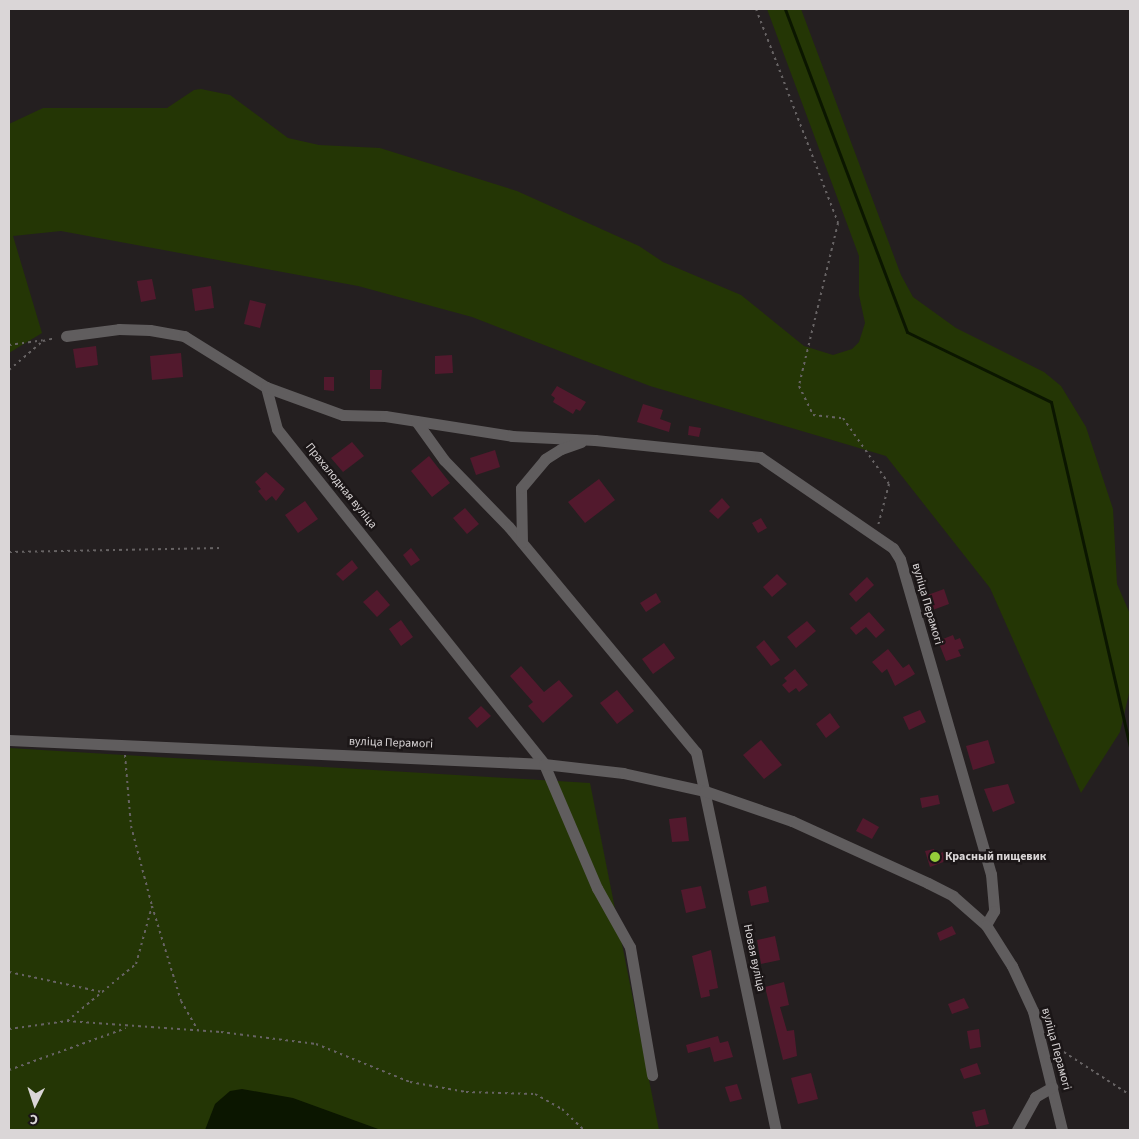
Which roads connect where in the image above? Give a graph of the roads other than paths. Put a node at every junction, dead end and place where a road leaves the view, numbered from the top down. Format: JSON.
{"nodes":[{"id":1,"x":66,"y":336,"type":"road end"},
{"id":2,"x":266,"y":386,"type":"junction"},
{"id":3,"x":416,"y":421,"type":"junction"},
{"id":4,"x":595,"y":440,"type":"junction"},
{"id":5,"x":522,"y":542,"type":"junction"},
{"id":6,"x":9,"y":740,"type":"edge"},
{"id":7,"x":544,"y":764,"type":"junction"},
{"id":8,"x":705,"y":792,"type":"junction"},
{"id":9,"x":986,"y":925,"type":"junction"},
{"id":10,"x":652,"y":1075,"type":"dead end"},
{"id":11,"x":1052,"y":1087,"type":"junction"},
{"id":12,"x":776,"y":1130,"type":"edge"},
{"id":13,"x":1017,"y":1130,"type":"edge"},
{"id":14,"x":1062,"y":1130,"type":"edge"}],
"edges":[{"from":1,"to":2,"type":"street"},
{"from":2,"to":3,"type":"street","name":"вуліца Перамогі"},
{"from":2,"to":7,"type":"street","name":"Прахалодная вуліца"},
{"from":3,"to":4,"type":"street","name":"вуліца Перамогі"},
{"from":3,"to":5,"type":"street"},
{"from":4,"to":5,"type":"street","name":"вуліца Перамогі"},
{"from":4,"to":9,"type":"street","name":"вуліца Перамогі"},
{"from":5,"to":8,"type":"street"},
{"from":6,"to":7,"type":"street","name":"вуліца Перамогі"},
{"from":7,"to":8,"type":"street","name":"вуліца Перамогі"},
{"from":7,"to":10,"type":"street","name":"Прахалодная вуліца"},
{"from":8,"to":9,"type":"street","name":"вуліца Перамогі"},
{"from":8,"to":12,"type":"street","name":"Новая вуліца"},
{"from":9,"to":11,"type":"street","name":"вуліца Перамогі"},
{"from":11,"to":13,"type":"street"},
{"from":11,"to":14,"type":"street","name":"вуліца Перамогі"}]}
